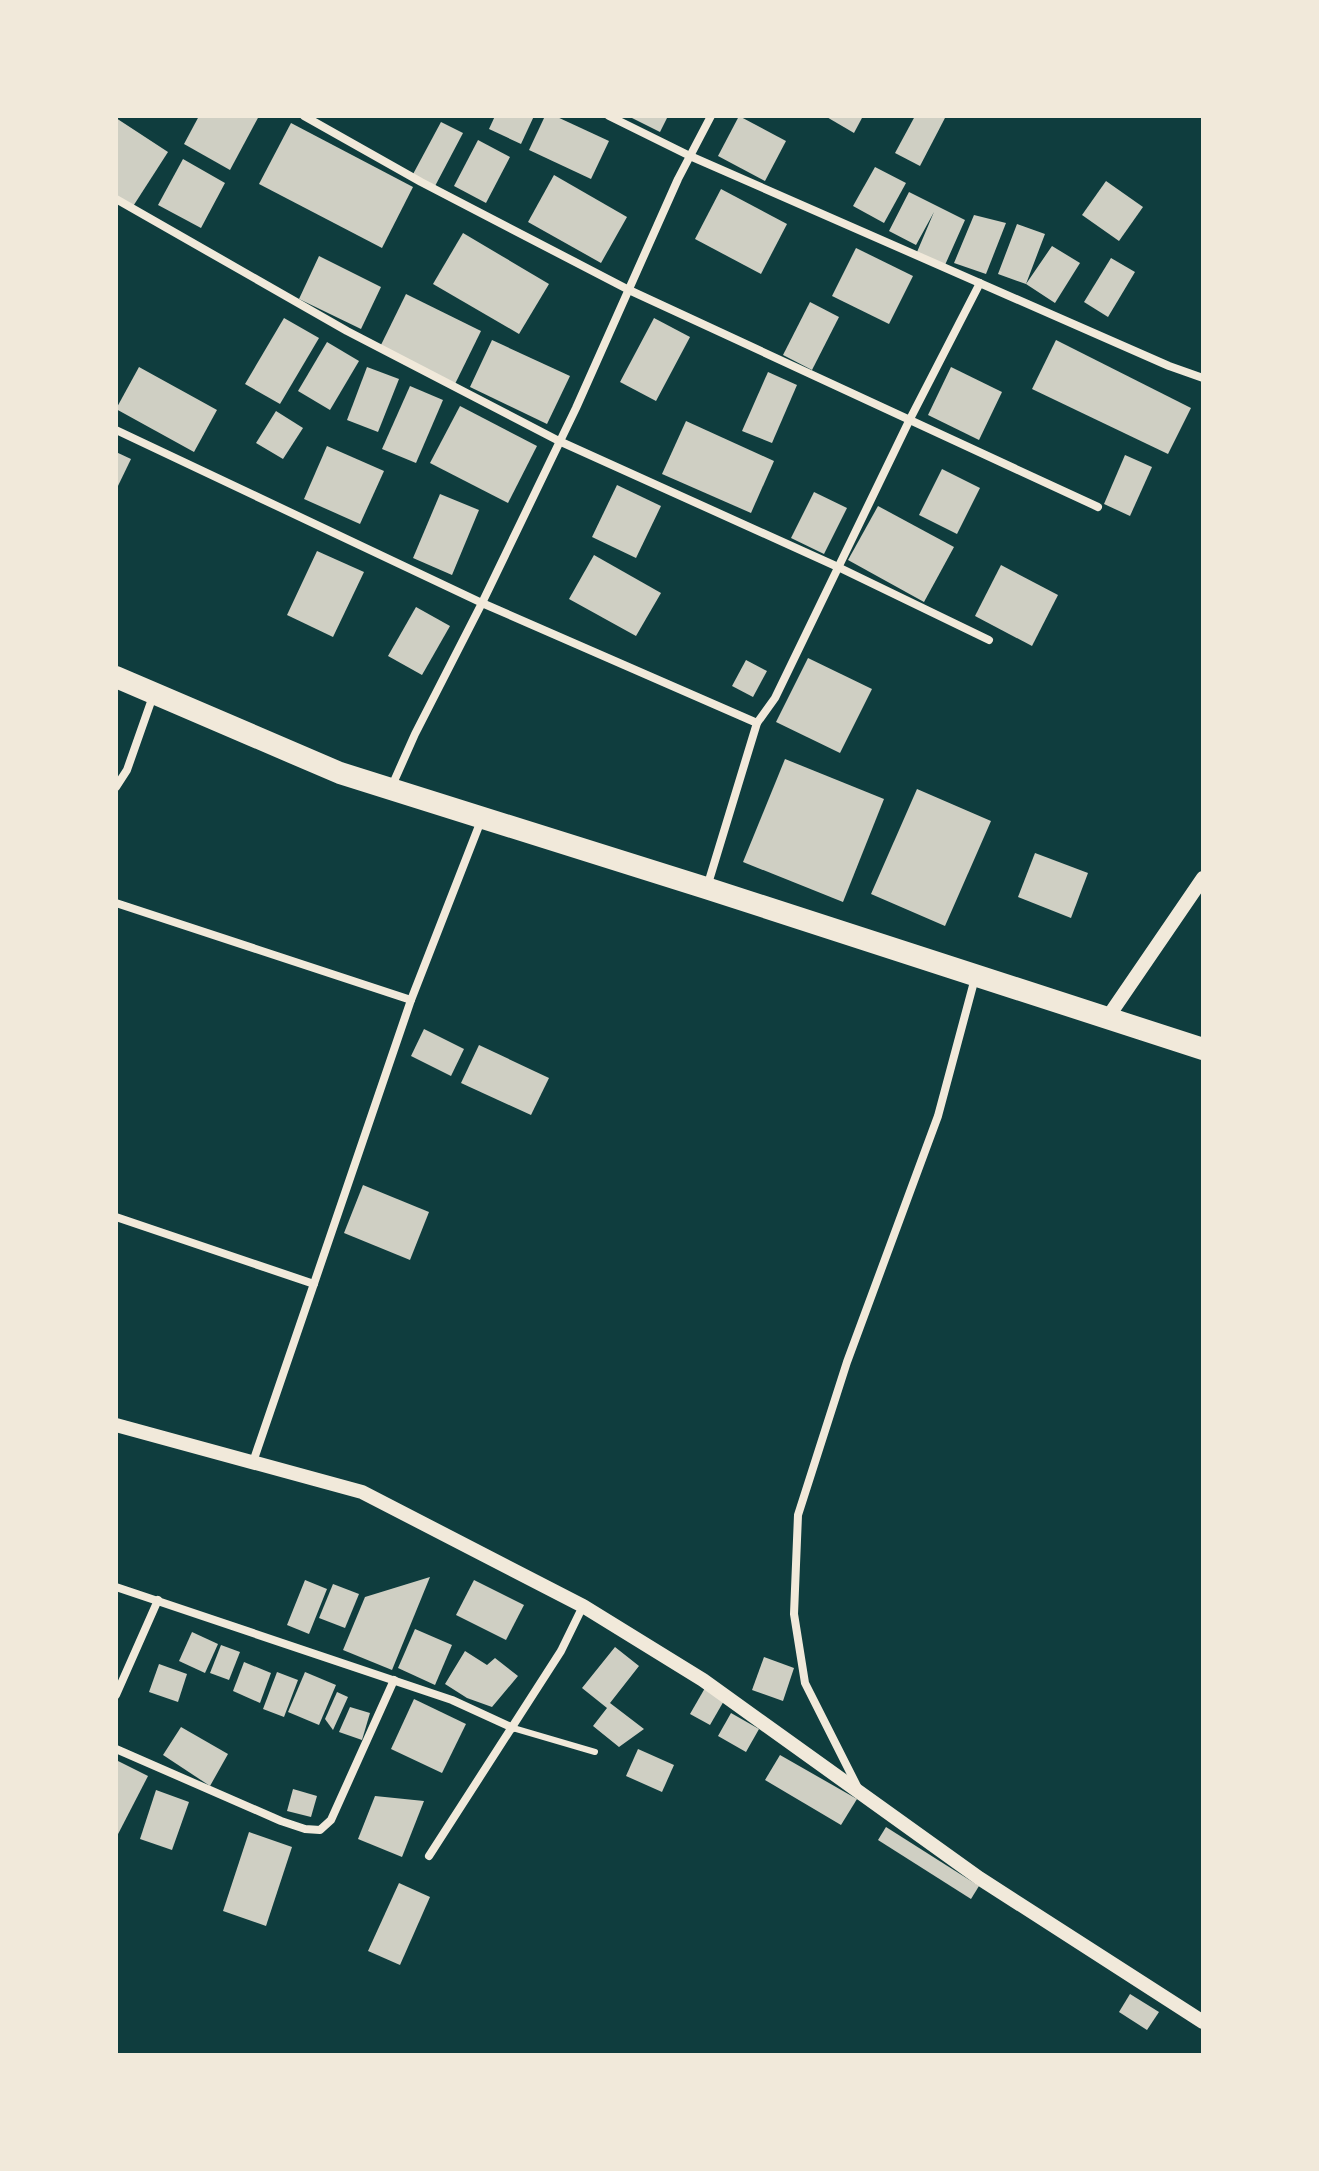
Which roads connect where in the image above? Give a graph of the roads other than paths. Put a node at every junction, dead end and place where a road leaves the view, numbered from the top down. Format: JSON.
{"nodes":[{"id":1,"x":304,"y":116,"type":"edge"},
{"id":2,"x":609,"y":116,"type":"edge"},
{"id":3,"x":711,"y":116,"type":"edge"},
{"id":4,"x":690,"y":156,"type":"junction"},
{"id":5,"x":116,"y":199,"type":"edge"},
{"id":6,"x":980,"y":283,"type":"junction"},
{"id":7,"x":629,"y":290,"type":"junction"},
{"id":8,"x":1203,"y":378,"type":"edge"},
{"id":9,"x":910,"y":419,"type":"junction"},
{"id":10,"x":116,"y":430,"type":"edge"},
{"id":11,"x":559,"y":441,"type":"junction"},
{"id":12,"x":1098,"y":507,"type":"dead end"},
{"id":13,"x":838,"y":567,"type":"junction"},
{"id":14,"x":482,"y":603,"type":"junction"},
{"id":15,"x":989,"y":640,"type":"dead end"},
{"id":16,"x":116,"y":677,"type":"edge"},
{"id":17,"x":154,"y":693,"type":"junction"},
{"id":18,"x":757,"y":723,"type":"junction"},
{"id":19,"x":116,"y":787,"type":"edge"},
{"id":20,"x":391,"y":789,"type":"junction"},
{"id":21,"x":483,"y":818,"type":"junction"},
{"id":22,"x":1203,"y":878,"type":"edge"},
{"id":23,"x":706,"y":888,"type":"junction"},
{"id":24,"x":116,"y":903,"type":"edge"},
{"id":25,"x":975,"y":977,"type":"junction"},
{"id":26,"x":411,"y":1000,"type":"junction"},
{"id":27,"x":1108,"y":1017,"type":"junction"},
{"id":28,"x":1203,"y":1049,"type":"edge"},
{"id":29,"x":116,"y":1217,"type":"edge"},
{"id":30,"x":314,"y":1284,"type":"junction"},
{"id":31,"x":116,"y":1425,"type":"edge"},
{"id":32,"x":253,"y":1462,"type":"junction"},
{"id":33,"x":116,"y":1587,"type":"edge"},
{"id":34,"x":158,"y":1600,"type":"junction"},
{"id":35,"x":583,"y":1606,"type":"junction"},
{"id":36,"x":394,"y":1680,"type":"junction"},
{"id":37,"x":116,"y":1695,"type":"edge"},
{"id":38,"x":513,"y":1728,"type":"junction"},
{"id":39,"x":116,"y":1749,"type":"edge"},
{"id":40,"x":595,"y":1752,"type":"dead end"},
{"id":41,"x":859,"y":1790,"type":"junction"},
{"id":42,"x":429,"y":1856,"type":"dead end"},
{"id":43,"x":1203,"y":2022,"type":"edge"}],
"edges":[{"from":1,"to":7,"type":"street"},
{"from":2,"to":4,"type":"street"},
{"from":3,"to":4,"type":"street"},
{"from":4,"to":6,"type":"street"},
{"from":4,"to":7,"type":"street"},
{"from":5,"to":11,"type":"street"},
{"from":6,"to":8,"type":"street"},
{"from":6,"to":9,"type":"street"},
{"from":7,"to":9,"type":"street"},
{"from":7,"to":11,"type":"street"},
{"from":9,"to":12,"type":"street"},
{"from":9,"to":13,"type":"street"},
{"from":10,"to":14,"type":"street"},
{"from":11,"to":13,"type":"street"},
{"from":11,"to":14,"type":"street"},
{"from":13,"to":15,"type":"street"},
{"from":13,"to":18,"type":"street"},
{"from":14,"to":18,"type":"street"},
{"from":14,"to":20,"type":"street"},
{"from":16,"to":17,"type":"highway"},
{"from":17,"to":19,"type":"street"},
{"from":17,"to":20,"type":"highway"},
{"from":18,"to":23,"type":"street"},
{"from":20,"to":21,"type":"highway"},
{"from":21,"to":23,"type":"highway"},
{"from":21,"to":26,"type":"street"},
{"from":22,"to":27,"type":"street"},
{"from":23,"to":25,"type":"highway"},
{"from":24,"to":26,"type":"street"},
{"from":25,"to":27,"type":"highway"},
{"from":25,"to":41,"type":"street"},
{"from":26,"to":30,"type":"street"},
{"from":27,"to":28,"type":"highway"},
{"from":29,"to":30,"type":"street"},
{"from":30,"to":32,"type":"street"},
{"from":31,"to":32,"type":"street"},
{"from":32,"to":35,"type":"street"},
{"from":33,"to":34,"type":"street"},
{"from":34,"to":36,"type":"street"},
{"from":34,"to":37,"type":"street"},
{"from":35,"to":38,"type":"street"},
{"from":35,"to":41,"type":"street"},
{"from":36,"to":38,"type":"street"},
{"from":36,"to":39,"type":"street"},
{"from":38,"to":40,"type":"lane"},
{"from":38,"to":42,"type":"street"},
{"from":41,"to":43,"type":"street"}]}
